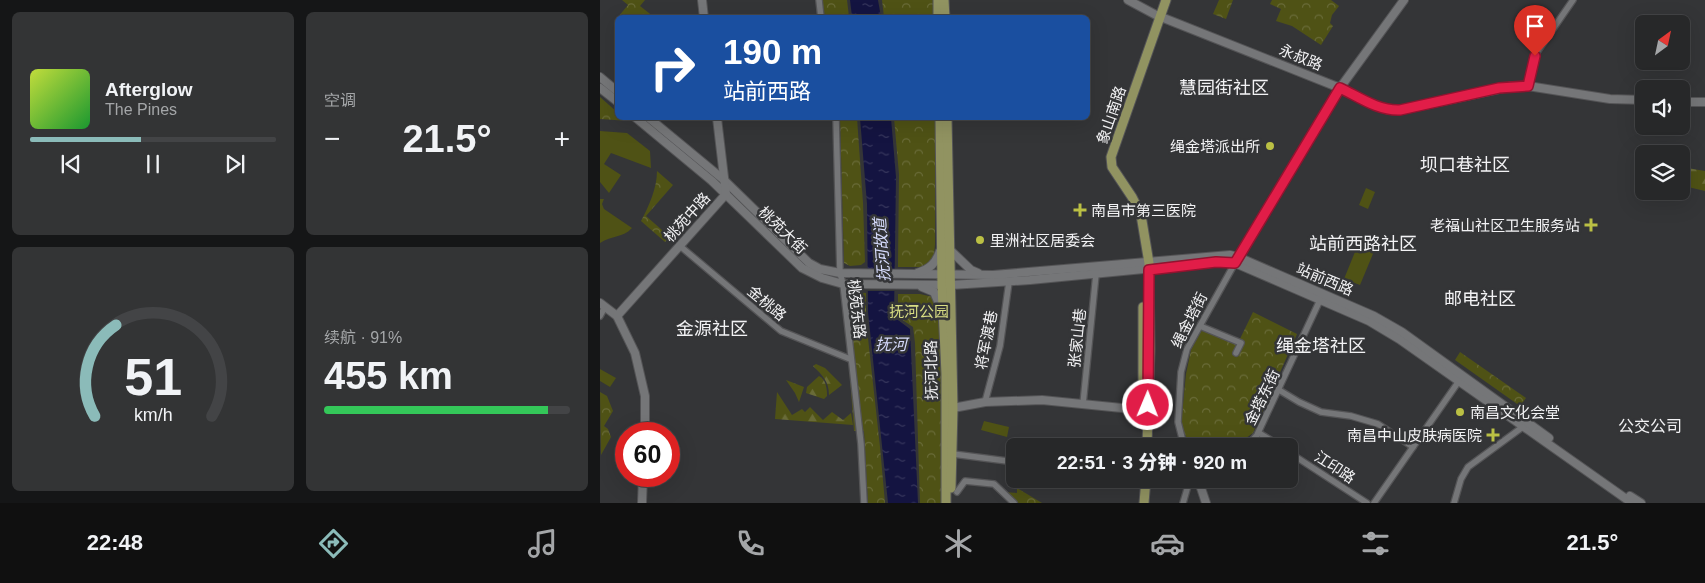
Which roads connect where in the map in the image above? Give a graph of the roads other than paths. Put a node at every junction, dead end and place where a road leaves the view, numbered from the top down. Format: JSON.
{"nodes":[{"id":1,"x":702,"y":0,"type":"edge"},
{"id":2,"x":819,"y":0,"type":"edge"},
{"id":3,"x":938,"y":0,"type":"edge"},
{"id":4,"x":944,"y":0,"type":"edge"},
{"id":5,"x":1128,"y":0,"type":"edge"},
{"id":6,"x":1161,"y":0,"type":"edge"},
{"id":7,"x":1166,"y":0,"type":"edge"},
{"id":8,"x":1404,"y":0,"type":"edge"},
{"id":9,"x":1570,"y":1,"type":"edge"},
{"id":10,"x":704,"y":15,"type":"edge"},
{"id":11,"x":821,"y":15,"type":"edge"},
{"id":12,"x":938,"y":15,"type":"edge"},
{"id":13,"x":945,"y":15,"type":"edge"},
{"id":14,"x":1159,"y":16,"type":"junction"},
{"id":15,"x":600,"y":77,"type":"edge"},
{"id":16,"x":1528,"y":86,"type":"junction"},
{"id":17,"x":600,"y":88,"type":"edge"},
{"id":18,"x":1340,"y":88,"type":"junction"},
{"id":19,"x":615,"y":90,"type":"edge"},
{"id":20,"x":615,"y":100,"type":"edge"},
{"id":21,"x":1635,"y":100,"type":"edge"},
{"id":22,"x":1690,"y":102,"type":"edge"},
{"id":23,"x":1705,"y":102,"type":"edge"},
{"id":24,"x":638,"y":120,"type":"edge"},
{"id":25,"x":651,"y":120,"type":"edge"},
{"id":26,"x":717,"y":120,"type":"edge"},
{"id":27,"x":836,"y":120,"type":"edge"},
{"id":28,"x":940,"y":120,"type":"edge"},
{"id":29,"x":947,"y":120,"type":"edge"},
{"id":30,"x":724,"y":180,"type":"junction"},
{"id":31,"x":726,"y":194,"type":"junction"},
{"id":32,"x":680,"y":246,"type":"junction"},
{"id":33,"x":946,"y":249,"type":"junction"},
{"id":34,"x":1237,"y":260,"type":"junction"},
{"id":35,"x":1146,"y":267,"type":"junction"},
{"id":36,"x":840,"y":273,"type":"junction"},
{"id":37,"x":913,"y":274,"type":"junction"},
{"id":38,"x":1096,"y":274,"type":"junction"},
{"id":39,"x":946,"y":275,"type":"junction"},
{"id":40,"x":982,"y":275,"type":"junction"},
{"id":41,"x":1009,"y":282,"type":"junction"},
{"id":42,"x":843,"y":284,"type":"junction"},
{"id":43,"x":915,"y":285,"type":"junction"},
{"id":44,"x":946,"y":285,"type":"junction"},
{"id":45,"x":1320,"y":300,"type":"junction"},
{"id":46,"x":603,"y":305,"type":"edge"},
{"id":47,"x":600,"y":316,"type":"edge"},
{"id":48,"x":617,"y":316,"type":"junction"},
{"id":49,"x":944,"y":318,"type":"junction"},
{"id":50,"x":1200,"y":326,"type":"junction"},
{"id":51,"x":1236,"y":353,"type":"dead end"},
{"id":52,"x":850,"y":359,"type":"junction"},
{"id":53,"x":1459,"y":381,"type":"junction"},
{"id":54,"x":1279,"y":390,"type":"junction"},
{"id":55,"x":985,"y":402,"type":"junction"},
{"id":56,"x":1083,"y":404,"type":"junction"},
{"id":57,"x":953,"y":408,"type":"junction"},
{"id":58,"x":1142,"y":410,"type":"junction"},
{"id":59,"x":645,"y":422,"type":"edge"},
{"id":60,"x":1524,"y":426,"type":"junction"},
{"id":61,"x":1258,"y":433,"type":"junction"},
{"id":62,"x":1142,"y":438,"type":"edge"},
{"id":63,"x":1147,"y":438,"type":"edge"},
{"id":64,"x":1182,"y":438,"type":"edge"},
{"id":65,"x":1253,"y":438,"type":"edge"},
{"id":66,"x":1266,"y":438,"type":"edge"},
{"id":67,"x":1413,"y":447,"type":"junction"},
{"id":68,"x":953,"y":454,"type":"junction"},
{"id":69,"x":1298,"y":458,"type":"edge"},
{"id":70,"x":1006,"y":461,"type":"edge"},
{"id":71,"x":642,"y":487,"type":"edge"},
{"id":72,"x":1140,"y":488,"type":"edge"},
{"id":73,"x":1145,"y":488,"type":"edge"},
{"id":74,"x":1187,"y":488,"type":"edge"},
{"id":75,"x":1201,"y":488,"type":"edge"},
{"id":76,"x":957,"y":492,"type":"dead end"},
{"id":77,"x":641,"y":503,"type":"edge"},
{"id":78,"x":864,"y":503,"type":"edge"},
{"id":79,"x":946,"y":503,"type":"edge"},
{"id":80,"x":951,"y":503,"type":"edge"},
{"id":81,"x":1014,"y":503,"type":"edge"},
{"id":82,"x":1139,"y":503,"type":"edge"},
{"id":83,"x":1144,"y":503,"type":"edge"},
{"id":84,"x":1183,"y":503,"type":"edge"},
{"id":85,"x":1206,"y":503,"type":"edge"},
{"id":86,"x":1367,"y":503,"type":"edge"},
{"id":87,"x":1374,"y":503,"type":"edge"},
{"id":88,"x":1454,"y":503,"type":"edge"},
{"id":89,"x":1632,"y":503,"type":"edge"},
{"id":90,"x":1641,"y":503,"type":"edge"}],
"edges":[{"from":1,"to":10,"type":"main road"},
{"from":2,"to":11,"type":"street"},
{"from":3,"to":12,"type":"main road"},
{"from":4,"to":13,"type":"main road"},
{"from":5,"to":14,"type":"main road","name":"永叔路"},
{"from":6,"to":14,"type":"main road","name":"象山南路"},
{"from":7,"to":14,"type":"main road","name":"象山南路"},
{"from":8,"to":18,"type":"main road","name":"绳金塔街"},
{"from":9,"to":16,"type":"street"},
{"from":14,"to":18,"type":"main road","name":"永叔路"},
{"from":14,"to":35,"type":"main road","name":"象山南路"},
{"from":15,"to":19,"type":"main road"},
{"from":16,"to":18,"type":"main road","name":"永叔路"},
{"from":16,"to":21,"type":"main road","name":"永叔路"},
{"from":17,"to":20,"type":"main road"},
{"from":18,"to":34,"type":"main road","name":"绳金塔街"},
{"from":22,"to":23,"type":"main road"},
{"from":24,"to":31,"type":"main road","name":"桃苑大街"},
{"from":25,"to":30,"type":"main road","name":"桃苑大街"},
{"from":26,"to":30,"type":"main road","name":"桃苑中路"},
{"from":27,"to":36,"type":"street","name":"桃苑东路"},
{"from":28,"to":33,"type":"main road","name":"抚河北路"},
{"from":29,"to":33,"type":"main road","name":"抚河北路"},
{"from":30,"to":31,"type":"main road","name":"桃苑中路"},
{"from":30,"to":36,"type":"main road","name":"桃苑大街"},
{"from":31,"to":32,"type":"main road","name":"桃苑中路"},
{"from":31,"to":42,"type":"main road","name":"桃苑大街"},
{"from":32,"to":48,"type":"main road","name":"桃苑中路"},
{"from":32,"to":52,"type":"street","name":"金桃路"},
{"from":33,"to":37,"type":"main road"},
{"from":33,"to":39,"type":"main road","name":"抚河北路"},
{"from":33,"to":40,"type":"main road"},
{"from":34,"to":35,"type":"main road","name":"站前西路"},
{"from":34,"to":45,"type":"main road","name":"站前西路"},
{"from":34,"to":50,"type":"street","name":"绳金塔街"},
{"from":34,"to":90,"type":"main road","name":"站前西路"},
{"from":35,"to":38,"type":"main road","name":"站前西路"},
{"from":35,"to":40,"type":"main road","name":"站前西路"},
{"from":35,"to":58,"type":"main road","name":"象山南路"},
{"from":35,"to":63,"type":"main road","name":"象山南路"},
{"from":36,"to":37,"type":"main road","name":"桃苑大街"},
{"from":36,"to":42,"type":"street","name":"桃苑东路"},
{"from":37,"to":39,"type":"main road","name":"桃苑大街"},
{"from":38,"to":41,"type":"main road","name":"站前西路"},
{"from":38,"to":56,"type":"street","name":"张家山巷"},
{"from":39,"to":40,"type":"main road","name":"站前西路"},
{"from":39,"to":44,"type":"main road","name":"抚河北路"},
{"from":41,"to":44,"type":"main road","name":"站前西路"},
{"from":41,"to":55,"type":"street","name":"将军渡巷"},
{"from":42,"to":43,"type":"main road","name":"桃苑大街"},
{"from":42,"to":52,"type":"street","name":"桃苑东路"},
{"from":43,"to":44,"type":"main road","name":"桃苑大街"},
{"from":43,"to":49,"type":"main road"},
{"from":44,"to":49,"type":"main road","name":"抚河北路"},
{"from":44,"to":57,"type":"main road","name":"抚河北路"},
{"from":45,"to":53,"type":"main road","name":"站前西路"},
{"from":45,"to":54,"type":"street","name":"金塔东街"},
{"from":46,"to":47,"type":"street"},
{"from":46,"to":48,"type":"main road"},
{"from":48,"to":59,"type":"main road"},
{"from":49,"to":79,"type":"main road","name":"抚河北路"},
{"from":50,"to":51,"type":"street"},
{"from":50,"to":64,"type":"street","name":"绳金塔街"},
{"from":52,"to":78,"type":"street","name":"桃苑东路"},
{"from":53,"to":60,"type":"main road","name":"站前西路"},
{"from":53,"to":67,"type":"street"},
{"from":54,"to":61,"type":"street","name":"金塔东街"},
{"from":54,"to":67,"type":"street"},
{"from":55,"to":56,"type":"main road"},
{"from":55,"to":57,"type":"main road"},
{"from":56,"to":58,"type":"main road"},
{"from":57,"to":68,"type":"main road","name":"抚河北路"},
{"from":58,"to":62,"type":"main road","name":"象山南路"},
{"from":60,"to":88,"type":"street"},
{"from":60,"to":89,"type":"main road","name":"站前西路"},
{"from":61,"to":65,"type":"street","name":"金塔东街"},
{"from":61,"to":66,"type":"street"},
{"from":67,"to":87,"type":"street"},
{"from":68,"to":70,"type":"street"},
{"from":68,"to":80,"type":"main road","name":"抚河北路"},
{"from":69,"to":86,"type":"street","name":"江印路"},
{"from":71,"to":77,"type":"main road"},
{"from":72,"to":82,"type":"main road"},
{"from":73,"to":83,"type":"main road"},
{"from":74,"to":84,"type":"street"},
{"from":75,"to":85,"type":"main road"},
{"from":76,"to":81,"type":"street"}]}
